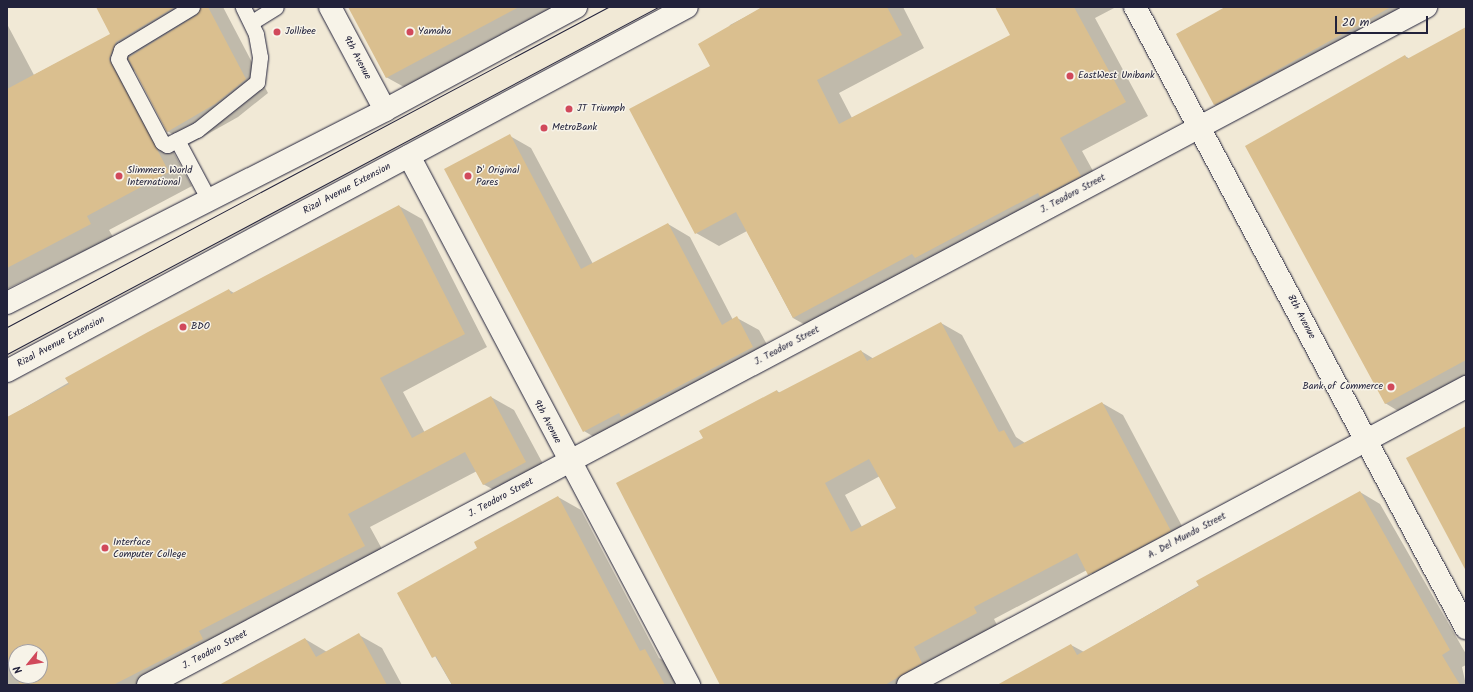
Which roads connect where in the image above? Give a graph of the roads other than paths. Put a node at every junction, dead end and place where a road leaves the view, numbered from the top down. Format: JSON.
{"nodes":[{"id":1,"x":192,"y":7,"type":"edge"},
{"id":2,"x":243,"y":7,"type":"edge"},
{"id":3,"x":276,"y":7,"type":"edge"},
{"id":4,"x":330,"y":7,"type":"edge"},
{"id":5,"x":576,"y":7,"type":"edge"},
{"id":6,"x":687,"y":7,"type":"edge"},
{"id":7,"x":1135,"y":7,"type":"edge"},
{"id":8,"x":1426,"y":7,"type":"edge"},
{"id":9,"x":252,"y":22,"type":"junction"},
{"id":10,"x":385,"y":110,"type":"junction"},
{"id":11,"x":1198,"y":128,"type":"junction"},
{"id":12,"x":177,"y":140,"type":"junction"},
{"id":13,"x":409,"y":156,"type":"junction"},
{"id":14,"x":208,"y":198,"type":"junction"},
{"id":15,"x":7,"y":303,"type":"edge"},
{"id":16,"x":7,"y":372,"type":"edge"},
{"id":17,"x":1466,"y":387,"type":"edge"},
{"id":18,"x":1367,"y":440,"type":"junction"},
{"id":19,"x":568,"y":462,"type":"junction"},
{"id":20,"x":1466,"y":628,"type":"edge"},
{"id":21,"x":148,"y":685,"type":"edge"},
{"id":22,"x":689,"y":685,"type":"edge"},
{"id":23,"x":908,"y":685,"type":"edge"}],
"edges":[{"from":1,"to":12,"type":"lane"},
{"from":2,"to":9,"type":"lane"},
{"from":3,"to":9,"type":"lane"},
{"from":4,"to":10,"type":"street","name":"9th Avenue"},
{"from":5,"to":10,"type":"street"},
{"from":6,"to":13,"type":"street","name":"Rizal Avenue Extension"},
{"from":7,"to":11,"type":"street","name":"8th Avenue"},
{"from":8,"to":11,"type":"street","name":"J. Teodoro Street"},
{"from":9,"to":12,"type":"lane"},
{"from":10,"to":14,"type":"street"},
{"from":11,"to":18,"type":"street","name":"8th Avenue"},
{"from":11,"to":19,"type":"street","name":"J. Teodoro Street"},
{"from":12,"to":14,"type":"lane"},
{"from":13,"to":16,"type":"street","name":"Rizal Avenue Extension"},
{"from":13,"to":19,"type":"street","name":"9th Avenue"},
{"from":14,"to":15,"type":"street"},
{"from":17,"to":18,"type":"street","name":"A. Del Mundo Street"},
{"from":18,"to":20,"type":"street","name":"8th Avenue"},
{"from":18,"to":23,"type":"street","name":"A. Del Mundo Street"},
{"from":19,"to":21,"type":"street","name":"J. Teodoro Street"},
{"from":19,"to":22,"type":"street","name":"9th Avenue"}]}
